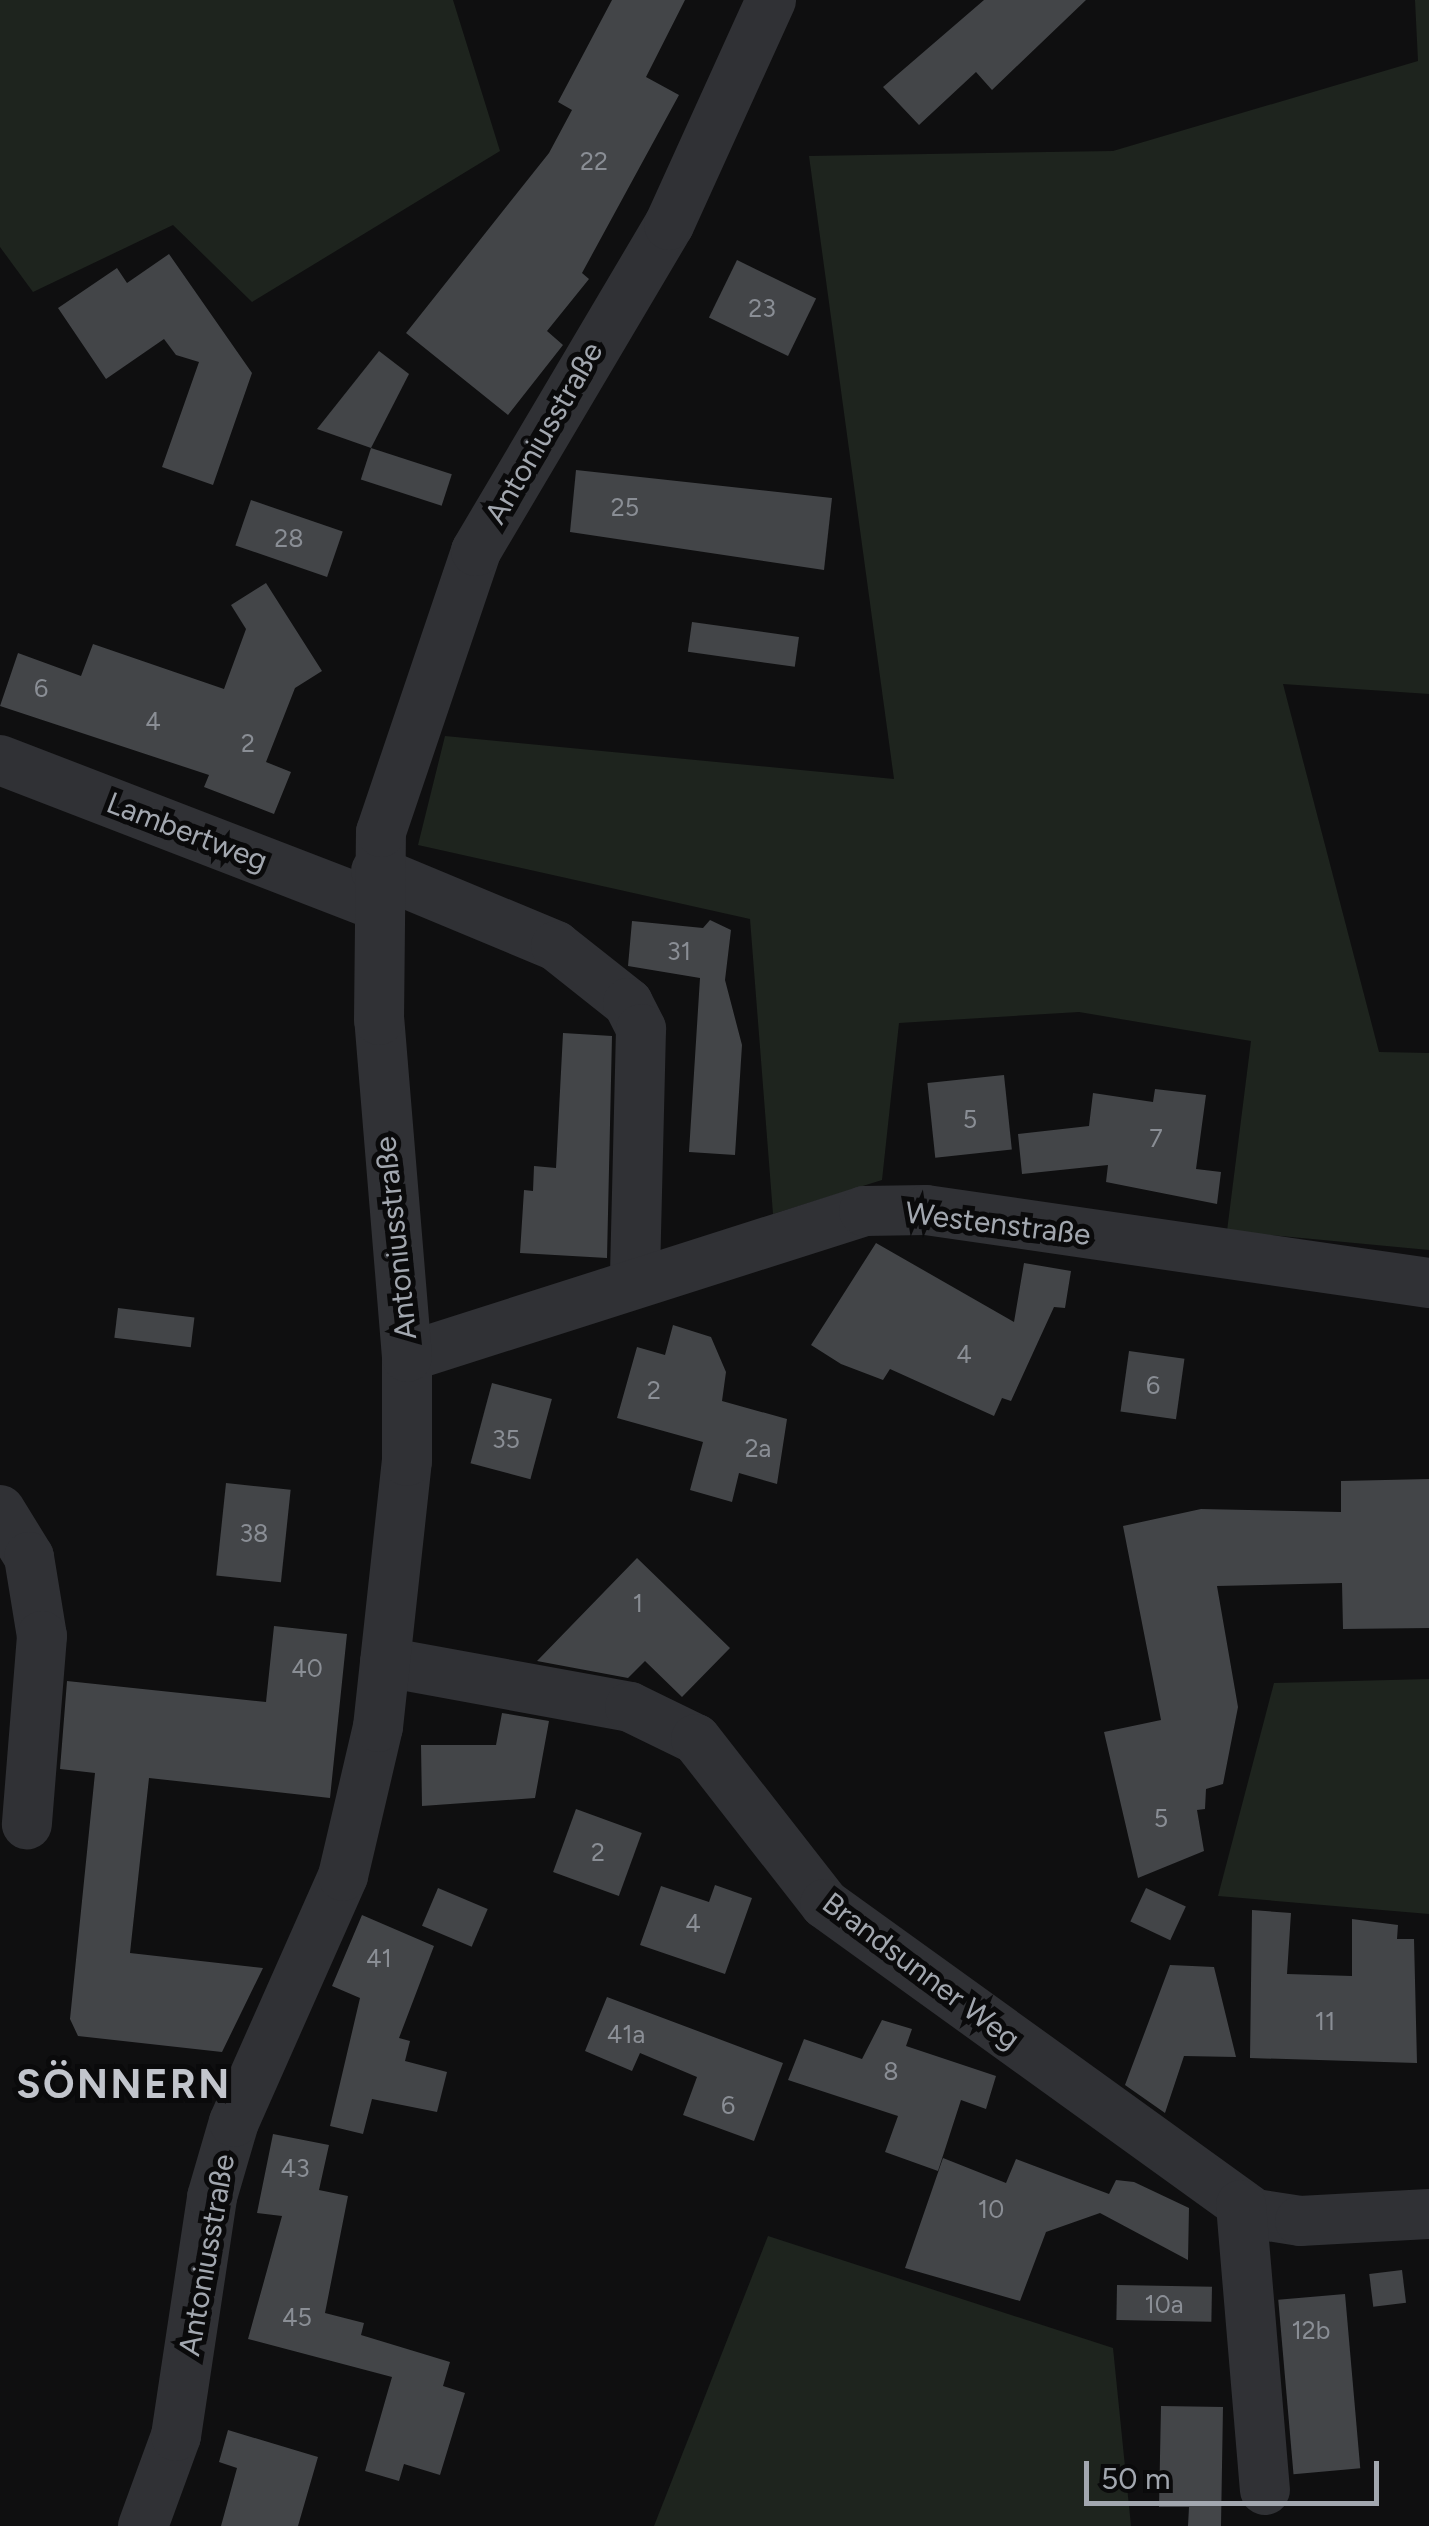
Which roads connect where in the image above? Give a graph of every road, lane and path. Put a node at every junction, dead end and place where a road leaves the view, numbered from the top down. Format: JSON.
{"nodes":[{"id":1,"x":771,"y":0,"type":"edge"},
{"id":2,"x":0,"y":760,"type":"edge"},
{"id":3,"x":375,"y":887,"type":"junction"},
{"id":4,"x":635,"y":1281,"type":"junction"},
{"id":5,"x":1429,"y":1283,"type":"edge"},
{"id":6,"x":407,"y":1357,"type":"junction"},
{"id":7,"x":0,"y":1510,"type":"edge"},
{"id":8,"x":385,"y":1662,"type":"junction"},
{"id":9,"x":27,"y":1824,"type":"dead end"},
{"id":10,"x":1241,"y":2205,"type":"junction"},
{"id":11,"x":1429,"y":2214,"type":"edge"},
{"id":12,"x":1265,"y":2490,"type":"dead end"},
{"id":13,"x":143,"y":2526,"type":"edge"}],
"edges":[{"from":1,"to":3,"type":"street","name":"Antoniusstraße"},
{"from":2,"to":3,"type":"street","name":"Lambertweg"},
{"from":3,"to":4,"type":"street","name":"Lambertweg"},
{"from":3,"to":6,"type":"street","name":"Antoniusstraße"},
{"from":4,"to":5,"type":"street","name":"Westenstraße"},
{"from":4,"to":6,"type":"street","name":"Westenstraße"},
{"from":6,"to":8,"type":"street","name":"Antoniusstraße"},
{"from":7,"to":9,"type":"street"},
{"from":8,"to":10,"type":"street","name":"Brandsunner Weg"},
{"from":8,"to":13,"type":"street","name":"Antoniusstraße"},
{"from":10,"to":11,"type":"street","name":"Brandsunner Weg"},
{"from":10,"to":12,"type":"street"}]}
